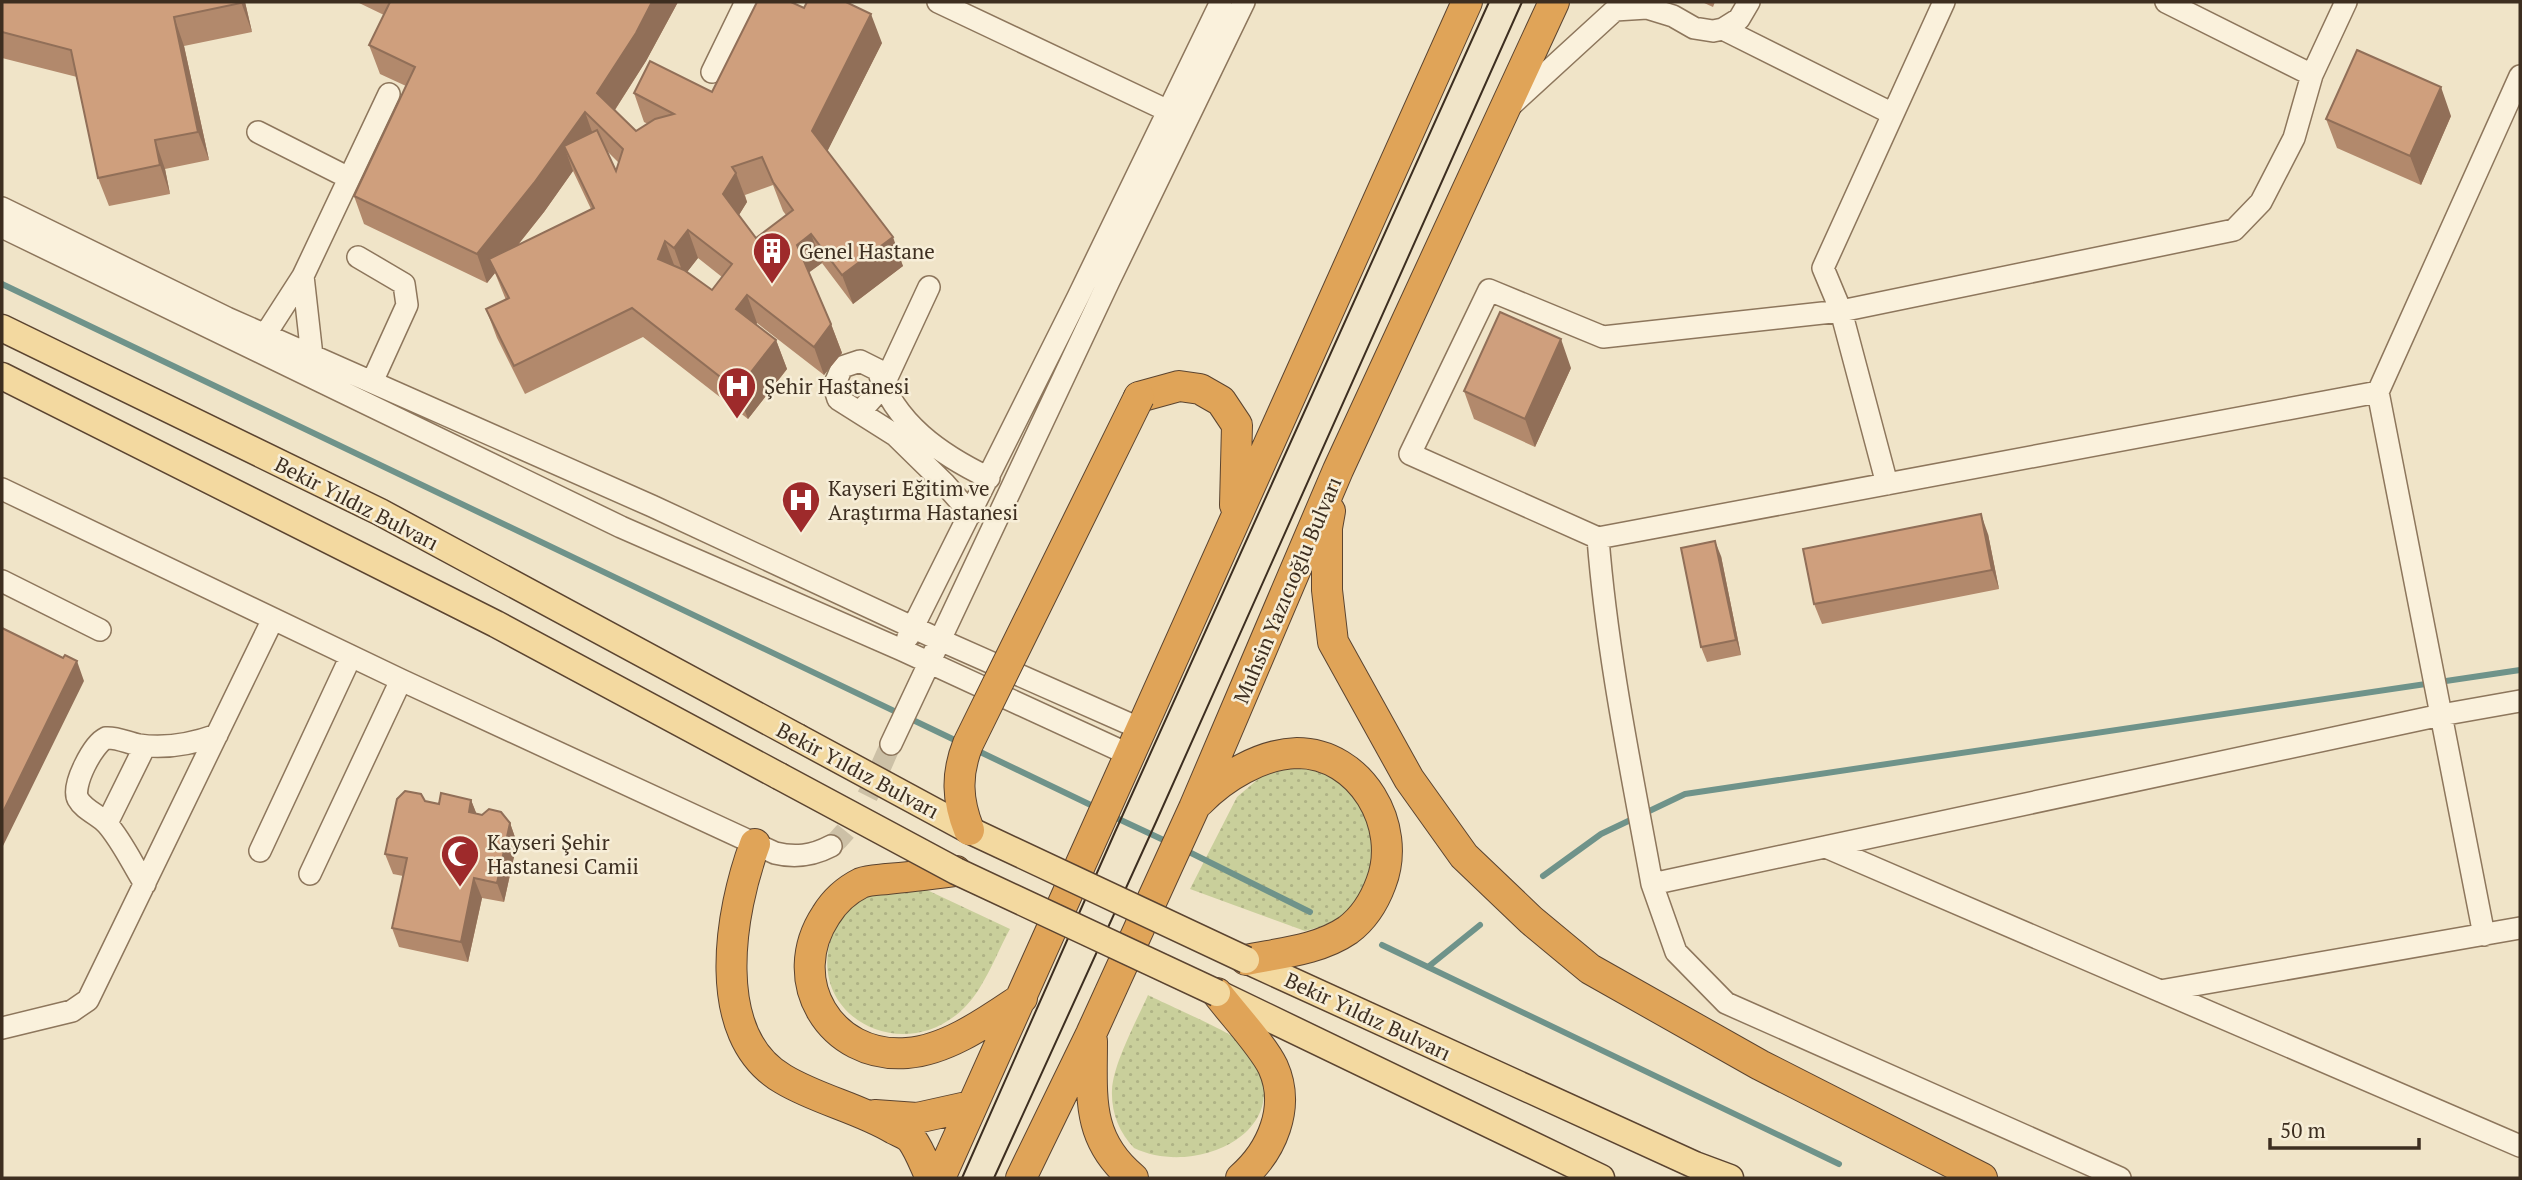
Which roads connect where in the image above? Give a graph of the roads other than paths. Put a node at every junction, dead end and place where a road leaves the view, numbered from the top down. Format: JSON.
{"nodes":[{"id":1,"x":746,"y":2,"type":"edge"},
{"id":2,"x":938,"y":2,"type":"edge"},
{"id":3,"x":1221,"y":2,"type":"edge"},
{"id":4,"x":1244,"y":2,"type":"edge"},
{"id":5,"x":1467,"y":2,"type":"edge"},
{"id":6,"x":1555,"y":2,"type":"edge"},
{"id":7,"x":1749,"y":2,"type":"edge"},
{"id":8,"x":1944,"y":2,"type":"edge"},
{"id":9,"x":2166,"y":2,"type":"edge"},
{"id":10,"x":2346,"y":2,"type":"edge"},
{"id":11,"x":1617,"y":6,"type":"edge"},
{"id":12,"x":1723,"y":29,"type":"junction"},
{"id":13,"x":712,"y":72,"type":"dead end"},
{"id":14,"x":2312,"y":75,"type":"junction"},
{"id":15,"x":2520,"y":76,"type":"edge"},
{"id":16,"x":389,"y":94,"type":"dead end"},
{"id":17,"x":1503,"y":113,"type":"junction"},
{"id":18,"x":1893,"y":114,"type":"junction"},
{"id":19,"x":1177,"y":116,"type":"junction"},
{"id":20,"x":257,"y":132,"type":"dead end"},
{"id":21,"x":349,"y":178,"type":"junction"},
{"id":22,"x":2,"y":208,"type":"edge"},
{"id":23,"x":2,"y":227,"type":"edge"},
{"id":24,"x":358,"y":257,"type":"dead end"},
{"id":25,"x":303,"y":276,"type":"junction"},
{"id":26,"x":929,"y":287,"type":"dead end"},
{"id":27,"x":1841,"y":311,"type":"junction"},
{"id":28,"x":2,"y":327,"type":"edge"},
{"id":29,"x":265,"y":335,"type":"junction"},
{"id":30,"x":312,"y":356,"type":"junction"},
{"id":31,"x":2,"y":376,"type":"edge"},
{"id":32,"x":372,"y":382,"type":"junction"},
{"id":33,"x":883,"y":386,"type":"junction"},
{"id":34,"x":2378,"y":392,"type":"junction"},
{"id":35,"x":860,"y":412,"type":"junction"},
{"id":36,"x":1338,"y":470,"type":"junction"},
{"id":37,"x":989,"y":478,"type":"junction"},
{"id":38,"x":1887,"y":484,"type":"junction"},
{"id":39,"x":2,"y":489,"type":"edge"},
{"id":40,"x":971,"y":514,"type":"junction"},
{"id":41,"x":1234,"y":521,"type":"junction"},
{"id":42,"x":1598,"y":538,"type":"junction"},
{"id":43,"x":2,"y":581,"type":"edge"},
{"id":44,"x":273,"y":619,"type":"junction"},
{"id":45,"x":914,"y":627,"type":"junction"},
{"id":46,"x":100,"y":630,"type":"dead end"},
{"id":47,"x":940,"y":640,"type":"junction"},
{"id":48,"x":902,"y":650,"type":"junction"},
{"id":49,"x":351,"y":656,"type":"junction"},
{"id":50,"x":929,"y":663,"type":"junction"},
{"id":51,"x":401,"y":680,"type":"junction"},
{"id":52,"x":2520,"y":701,"type":"edge"},
{"id":53,"x":2441,"y":715,"type":"junction"},
{"id":54,"x":217,"y":735,"type":"junction"},
{"id":55,"x":895,"y":736,"type":"tunnel mouth"},
{"id":56,"x":1136,"y":742,"type":"junction"},
{"id":57,"x":145,"y":746,"type":"junction"},
{"id":58,"x":1194,"y":808,"type":"junction"},
{"id":59,"x":107,"y":823,"type":"junction"},
{"id":60,"x":969,"y":830,"type":"junction"},
{"id":61,"x":755,"y":844,"type":"junction"},
{"id":62,"x":831,"y":846,"type":"tunnel mouth"},
{"id":63,"x":1826,"y":847,"type":"junction"},
{"id":64,"x":260,"y":851,"type":"dead end"},
{"id":65,"x":956,"y":871,"type":"junction"},
{"id":66,"x":310,"y":874,"type":"dead end"},
{"id":67,"x":145,"y":884,"type":"junction"},
{"id":68,"x":1652,"y":884,"type":"junction"},
{"id":69,"x":2520,"y":928,"type":"edge"},
{"id":70,"x":2484,"y":935,"type":"junction"},
{"id":71,"x":1246,"y":960,"type":"junction"},
{"id":72,"x":2160,"y":990,"type":"junction"},
{"id":73,"x":1217,"y":993,"type":"junction"},
{"id":74,"x":1022,"y":998,"type":"junction"},
{"id":75,"x":2,"y":1028,"type":"edge"},
{"id":76,"x":1091,"y":1034,"type":"junction"},
{"id":77,"x":971,"y":1106,"type":"junction"},
{"id":78,"x":872,"y":1115,"type":"junction"},
{"id":79,"x":2520,"y":1146,"type":"edge"},
{"id":80,"x":931,"y":1178,"type":"edge"},
{"id":81,"x":940,"y":1178,"type":"edge"},
{"id":82,"x":1021,"y":1178,"type":"edge"},
{"id":83,"x":1133,"y":1178,"type":"edge"},
{"id":84,"x":1241,"y":1178,"type":"edge"},
{"id":85,"x":1601,"y":1178,"type":"edge"},
{"id":86,"x":1730,"y":1178,"type":"edge"},
{"id":87,"x":1982,"y":1178,"type":"edge"},
{"id":88,"x":2120,"y":1178,"type":"edge"}],
"edges":[{"from":1,"to":13,"type":"street"},
{"from":2,"to":19,"type":"street"},
{"from":3,"to":19,"type":"street"},
{"from":4,"to":19,"type":"street"},
{"from":5,"to":41,"type":"highway"},
{"from":6,"to":17,"type":"highway","name":"Muhsin Yazıcıoğlu Bulvarı"},
{"from":7,"to":12,"type":"street"},
{"from":8,"to":18,"type":"street"},
{"from":9,"to":14,"type":"street"},
{"from":10,"to":14,"type":"street"},
{"from":11,"to":12,"type":"street"},
{"from":11,"to":17,"type":"street"},
{"from":12,"to":18,"type":"street"},
{"from":14,"to":27,"type":"street"},
{"from":15,"to":34,"type":"street"},
{"from":16,"to":21,"type":"street"},
{"from":17,"to":36,"type":"highway","name":"Muhsin Yazıcıoğlu Bulvarı"},
{"from":18,"to":27,"type":"street"},
{"from":19,"to":37,"type":"street"},
{"from":19,"to":47,"type":"street"},
{"from":20,"to":21,"type":"street"},
{"from":21,"to":25,"type":"street"},
{"from":22,"to":29,"type":"street"},
{"from":23,"to":48,"type":"street"},
{"from":24,"to":32,"type":"street"},
{"from":25,"to":29,"type":"street"},
{"from":25,"to":30,"type":"street"},
{"from":26,"to":33,"type":"street"},
{"from":27,"to":38,"type":"street"},
{"from":27,"to":42,"type":"street"},
{"from":28,"to":60,"type":"main road","name":"Bekir Yıldız Bulvarı","bridge":true},
{"from":29,"to":30,"type":"street"},
{"from":30,"to":32,"type":"street"},
{"from":31,"to":65,"type":"main road","name":"Bekir Yıldız Bulvarı","bridge":true},
{"from":32,"to":45,"type":"street"},
{"from":33,"to":35,"type":"street"},
{"from":33,"to":35,"type":"street"},
{"from":33,"to":37,"type":"street"},
{"from":34,"to":38,"type":"street"},
{"from":34,"to":53,"type":"street"},
{"from":35,"to":40,"type":"street"},
{"from":36,"to":58,"type":"highway","name":"Muhsin Yazıcıoğlu Bulvarı"},
{"from":36,"to":87,"type":"highway"},
{"from":37,"to":40,"type":"street"},
{"from":38,"to":42,"type":"street"},
{"from":39,"to":44,"type":"street"},
{"from":40,"to":45,"type":"street"},
{"from":41,"to":56,"type":"highway"},
{"from":41,"to":60,"type":"highway","bridge":true},
{"from":42,"to":68,"type":"street"},
{"from":43,"to":46,"type":"street"},
{"from":44,"to":49,"type":"street"},
{"from":44,"to":54,"type":"street"},
{"from":45,"to":47,"type":"street"},
{"from":45,"to":48,"type":"street"},
{"from":47,"to":50,"type":"street"},
{"from":47,"to":56,"type":"street"},
{"from":48,"to":50,"type":"street"},
{"from":49,"to":51,"type":"street"},
{"from":49,"to":64,"type":"street"},
{"from":50,"to":55,"type":"street"},
{"from":50,"to":56,"type":"street"},
{"from":51,"to":61,"type":"street"},
{"from":51,"to":66,"type":"street"},
{"from":52,"to":53,"type":"street"},
{"from":53,"to":63,"type":"street"},
{"from":53,"to":70,"type":"street"},
{"from":54,"to":57,"type":"street"},
{"from":54,"to":67,"type":"street"},
{"from":56,"to":74,"type":"highway","bridge":true},
{"from":57,"to":59,"type":"street"},
{"from":57,"to":59,"type":"street"},
{"from":58,"to":71,"type":"highway"},
{"from":58,"to":76,"type":"highway","name":"Muhsin Yazıcıoğlu Bulvarı","bridge":true},
{"from":59,"to":67,"type":"street"},
{"from":60,"to":71,"type":"main road","name":"Bekir Yıldız Bulvarı","bridge":true},
{"from":61,"to":62,"type":"street"},
{"from":61,"to":78,"type":"highway"},
{"from":63,"to":68,"type":"street"},
{"from":63,"to":72,"type":"street"},
{"from":65,"to":73,"type":"main road","name":"Bekir Yıldız Bulvarı","bridge":true},
{"from":65,"to":74,"type":"highway"},
{"from":67,"to":75,"type":"street"},
{"from":68,"to":88,"type":"street"},
{"from":69,"to":70,"type":"street"},
{"from":70,"to":72,"type":"street"},
{"from":71,"to":86,"type":"main road","name":"Bekir Yıldız Bulvarı"},
{"from":72,"to":79,"type":"street"},
{"from":73,"to":84,"type":"highway"},
{"from":73,"to":85,"type":"main road","name":"Bekir Yıldız Bulvarı"},
{"from":74,"to":77,"type":"highway"},
{"from":76,"to":82,"type":"highway","name":"Muhsin Yazıcıoğlu Bulvarı"},
{"from":76,"to":83,"type":"highway"},
{"from":77,"to":78,"type":"highway"},
{"from":77,"to":81,"type":"highway"},
{"from":78,"to":80,"type":"highway"}]}
